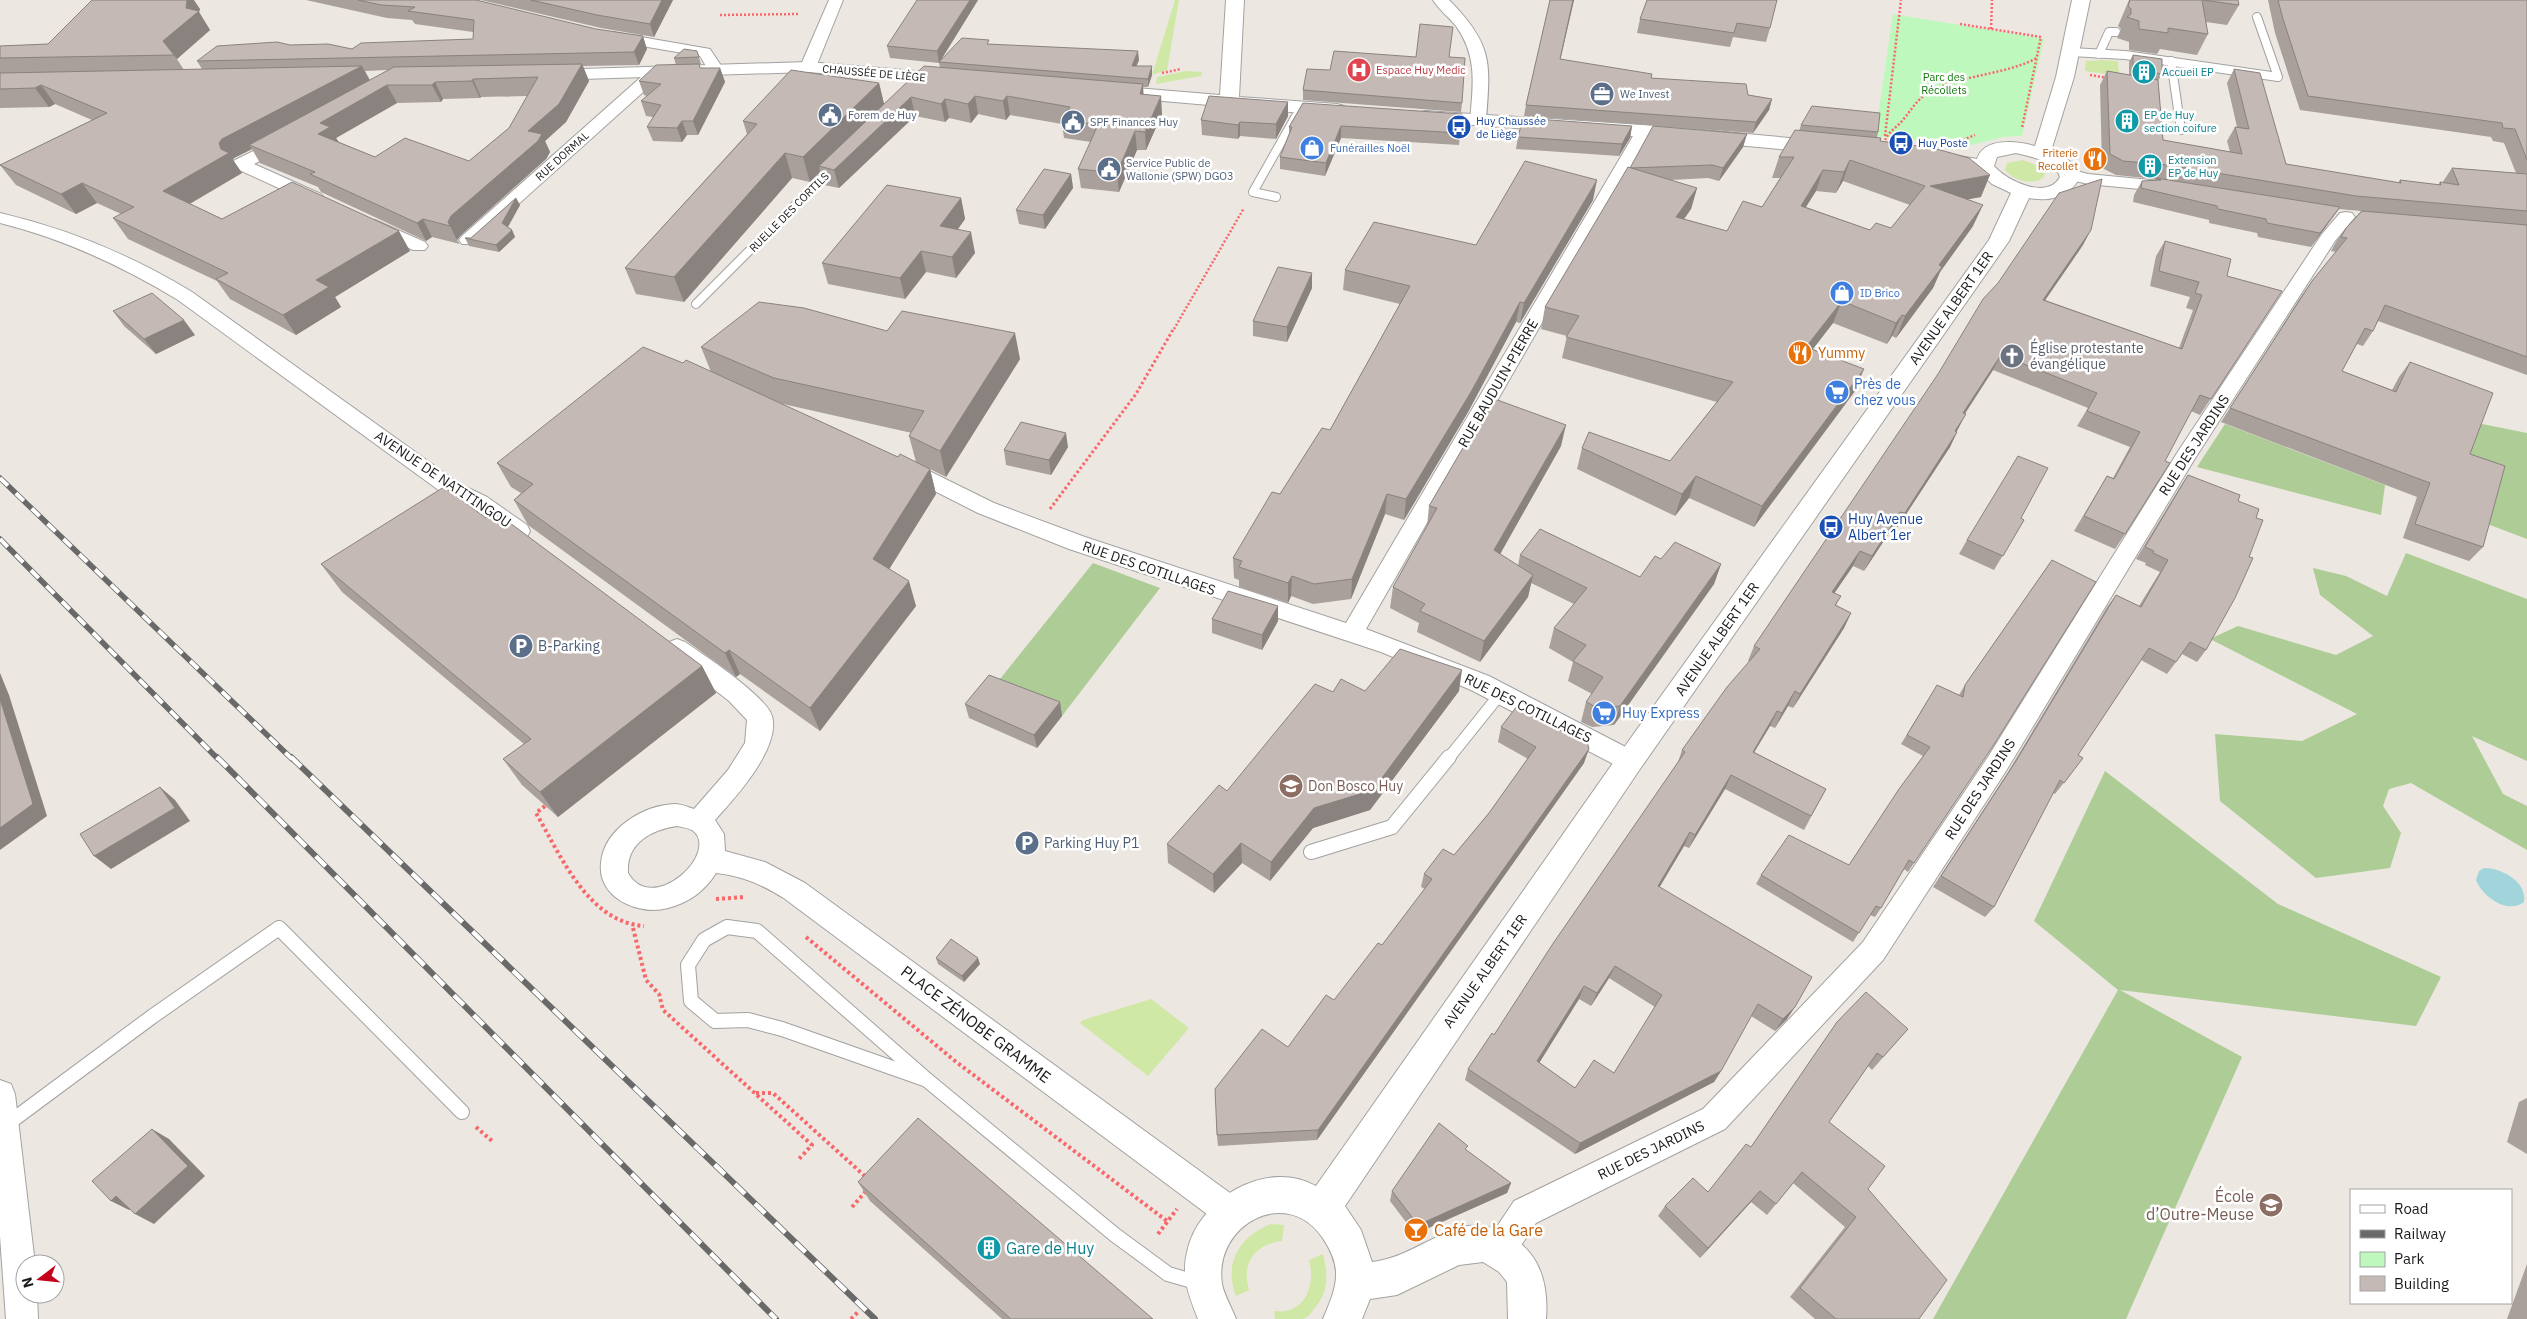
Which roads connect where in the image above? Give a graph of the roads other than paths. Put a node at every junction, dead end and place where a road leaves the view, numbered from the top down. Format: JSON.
{"nodes":[{"id":1,"x":836,"y":0,"type":"edge"},
{"id":2,"x":1440,"y":0,"type":"edge"},
{"id":3,"x":2081,"y":0,"type":"edge"},
{"id":4,"x":1235,"y":3,"type":"edge"},
{"id":5,"x":2257,"y":17,"type":"dead end"},
{"id":6,"x":2116,"y":32,"type":"dead end"},
{"id":7,"x":601,"y":35,"type":"edge"},
{"id":8,"x":2071,"y":52,"type":"junction"},
{"id":9,"x":2099,"y":54,"type":"junction"},
{"id":10,"x":2171,"y":61,"type":"junction"},
{"id":11,"x":808,"y":67,"type":"junction"},
{"id":12,"x":716,"y":70,"type":"junction"},
{"id":13,"x":655,"y":73,"type":"junction"},
{"id":14,"x":537,"y":75,"type":"edge"},
{"id":15,"x":972,"y":81,"type":"edge"},
{"id":16,"x":1107,"y":92,"type":"edge"},
{"id":17,"x":1228,"y":102,"type":"junction"},
{"id":18,"x":1300,"y":107,"type":"junction"},
{"id":19,"x":1359,"y":111,"type":"edge"},
{"id":20,"x":1408,"y":115,"type":"edge"},
{"id":21,"x":1478,"y":121,"type":"junction"},
{"id":22,"x":2181,"y":130,"type":"dead end"},
{"id":23,"x":1644,"y":132,"type":"junction"},
{"id":24,"x":296,"y":134,"type":"edge"},
{"id":25,"x":1884,"y":145,"type":"edge"},
{"id":26,"x":1844,"y":149,"type":"edge"},
{"id":27,"x":2041,"y":152,"type":"junction"},
{"id":28,"x":839,"y":161,"type":"edge"},
{"id":29,"x":1984,"y":166,"type":"junction"},
{"id":30,"x":2069,"y":174,"type":"junction"},
{"id":31,"x":2190,"y":190,"type":"edge"},
{"id":32,"x":2022,"y":191,"type":"junction"},
{"id":33,"x":1276,"y":197,"type":"dead end"},
{"id":34,"x":330,"y":205,"type":"edge"},
{"id":35,"x":357,"y":217,"type":"edge"},
{"id":36,"x":2346,"y":217,"type":"dead end"},
{"id":37,"x":0,"y":218,"type":"edge"},
{"id":38,"x":468,"y":240,"type":"edge"},
{"id":39,"x":419,"y":246,"type":"dead end"},
{"id":40,"x":696,"y":304,"type":"dead end"},
{"id":41,"x":881,"y":457,"type":"edge"},
{"id":42,"x":534,"y":542,"type":"edge"},
{"id":43,"x":1352,"y":634,"type":"junction"},
{"id":44,"x":660,"y":635,"type":"edge"},
{"id":45,"x":1500,"y":693,"type":"junction"},
{"id":46,"x":1630,"y":761,"type":"junction"},
{"id":47,"x":700,"y":820,"type":"junction"},
{"id":48,"x":1311,"y":852,"type":"dead end"},
{"id":49,"x":711,"y":861,"type":"junction"},
{"id":50,"x":927,"y":1080,"type":"junction"},
{"id":51,"x":0,"y":1094,"type":"edge"},
{"id":52,"x":462,"y":1112,"type":"dead end"},
{"id":53,"x":5,"y":1126,"type":"junction"},
{"id":54,"x":1322,"y":1208,"type":"junction"},
{"id":55,"x":1230,"y":1212,"type":"junction"},
{"id":56,"x":1501,"y":1248,"type":"junction"},
{"id":57,"x":1355,"y":1282,"type":"junction"},
{"id":58,"x":1203,"y":1285,"type":"junction"},
{"id":59,"x":22,"y":1319,"type":"edge"},
{"id":60,"x":1216,"y":1319,"type":"edge"},
{"id":61,"x":1342,"y":1319,"type":"edge"},
{"id":62,"x":1527,"y":1319,"type":"edge"}],
"edges":[{"from":1,"to":11,"type":"street"},
{"from":2,"to":21,"type":"street"},
{"from":3,"to":8,"type":"street"},
{"from":4,"to":17,"type":"street"},
{"from":5,"to":10,"type":"lane"},
{"from":6,"to":9,"type":"lane"},
{"from":7,"to":12,"type":"street"},
{"from":8,"to":9,"type":"lane"},
{"from":8,"to":27,"type":"street"},
{"from":9,"to":10,"type":"lane"},
{"from":10,"to":22,"type":"lane"},
{"from":11,"to":12,"type":"street","name":"CHAUSSÉE DE LIÈGE"},
{"from":11,"to":15,"type":"street","name":"CHAUSSÉE DE LIÈGE"},
{"from":12,"to":13,"type":"street","name":"CHAUSSÉE DE LIÈGE"},
{"from":13,"to":14,"type":"street","name":"CHAUSSÉE DE LIÈGE"},
{"from":13,"to":38,"type":"street","name":"RUE DORMAL"},
{"from":16,"to":17,"type":"street"},
{"from":17,"to":18,"type":"street"},
{"from":18,"to":19,"type":"street"},
{"from":18,"to":33,"type":"lane"},
{"from":20,"to":21,"type":"street"},
{"from":21,"to":23,"type":"street"},
{"from":23,"to":26,"type":"street"},
{"from":23,"to":43,"type":"street","name":"RUE BAUDUIN-PIERRE"},
{"from":24,"to":34,"type":"street"},
{"from":25,"to":29,"type":"street"},
{"from":27,"to":29,"type":"street"},
{"from":27,"to":30,"type":"street"},
{"from":28,"to":40,"type":"lane","name":"RUELLE DES CORTILS"},
{"from":29,"to":32,"type":"street"},
{"from":30,"to":31,"type":"street"},
{"from":30,"to":32,"type":"street"},
{"from":32,"to":46,"type":"street","name":"AVENUE ALBERT 1ER"},
{"from":35,"to":39,"type":"street"},
{"from":36,"to":56,"type":"street","name":"RUE DES JARDINS"},
{"from":37,"to":42,"type":"street","name":"AVENUE DE NATITINGOU"},
{"from":41,"to":43,"type":"street","name":"RUE DES COTILLAGES"},
{"from":43,"to":45,"type":"street","name":"RUE DES COTILLAGES"},
{"from":44,"to":47,"type":"street"},
{"from":45,"to":46,"type":"street","name":"RUE DES COTILLAGES"},
{"from":45,"to":48,"type":"lane"},
{"from":46,"to":54,"type":"street","name":"AVENUE ALBERT 1ER"},
{"from":47,"to":49,"type":"street"},
{"from":47,"to":49,"type":"street"},
{"from":49,"to":55,"type":"street","name":"PLACE ZÉNOBE GRAMME"},
{"from":50,"to":50,"type":"lane"},
{"from":50,"to":58,"type":"lane"},
{"from":51,"to":53,"type":"street"},
{"from":52,"to":53,"type":"lane"},
{"from":53,"to":59,"type":"street"},
{"from":54,"to":55,"type":"street"},
{"from":54,"to":57,"type":"street"},
{"from":55,"to":58,"type":"street"},
{"from":56,"to":57,"type":"street"},
{"from":56,"to":62,"type":"street"},
{"from":57,"to":61,"type":"street"},
{"from":58,"to":60,"type":"street"}]}
